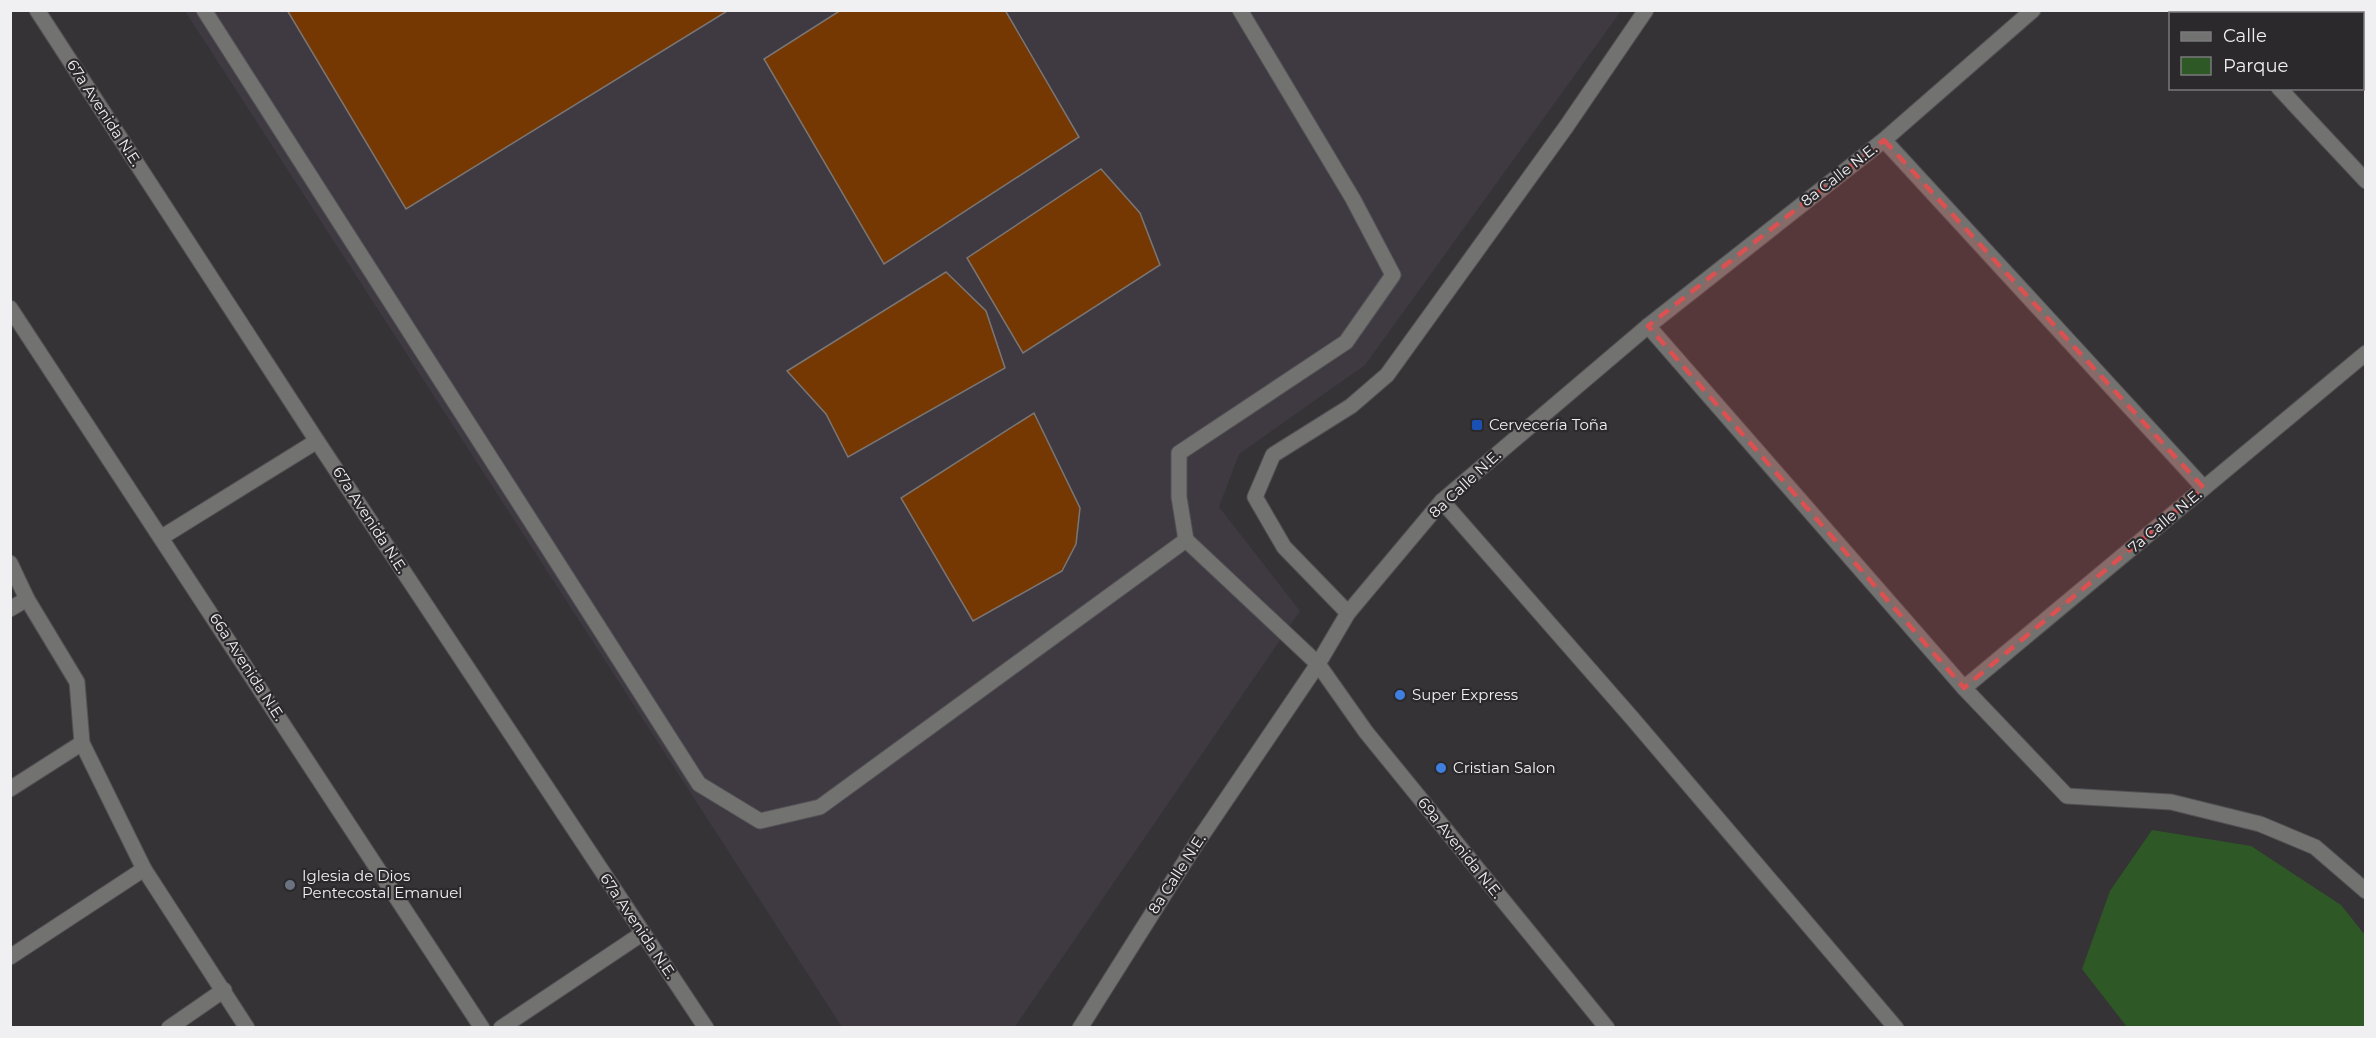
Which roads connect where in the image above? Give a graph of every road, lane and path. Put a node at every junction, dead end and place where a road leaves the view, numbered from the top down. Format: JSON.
{"nodes":[{"id":1,"x":37,"y":10,"type":"edge"},
{"id":2,"x":204,"y":10,"type":"edge"},
{"id":3,"x":1240,"y":10,"type":"edge"},
{"id":4,"x":1646,"y":10,"type":"edge"},
{"id":5,"x":2033,"y":10,"type":"edge"},
{"id":6,"x":2281,"y":90,"type":"edge"},
{"id":7,"x":1884,"y":140,"type":"junction"},
{"id":8,"x":2366,"y":181,"type":"edge"},
{"id":9,"x":10,"y":308,"type":"edge"},
{"id":10,"x":1648,"y":326,"type":"junction"},
{"id":11,"x":2366,"y":353,"type":"edge"},
{"id":12,"x":318,"y":441,"type":"junction"},
{"id":13,"x":2204,"y":488,"type":"junction"},
{"id":14,"x":1442,"y":501,"type":"junction"},
{"id":15,"x":162,"y":537,"type":"junction"},
{"id":16,"x":1186,"y":540,"type":"junction"},
{"id":17,"x":10,"y":563,"type":"edge"},
{"id":18,"x":27,"y":598,"type":"junction"},
{"id":19,"x":10,"y":609,"type":"edge"},
{"id":20,"x":1348,"y":613,"type":"junction"},
{"id":21,"x":1318,"y":664,"type":"junction"},
{"id":22,"x":1964,"y":688,"type":"junction"},
{"id":23,"x":82,"y":743,"type":"junction"},
{"id":24,"x":10,"y":789,"type":"edge"},
{"id":25,"x":144,"y":869,"type":"junction"},
{"id":26,"x":2366,"y":891,"type":"edge"},
{"id":27,"x":643,"y":933,"type":"junction"},
{"id":28,"x":10,"y":957,"type":"edge"},
{"id":29,"x":224,"y":990,"type":"junction"},
{"id":30,"x":169,"y":1028,"type":"edge"},
{"id":31,"x":248,"y":1028,"type":"edge"},
{"id":32,"x":482,"y":1028,"type":"edge"},
{"id":33,"x":501,"y":1028,"type":"edge"},
{"id":34,"x":706,"y":1028,"type":"edge"},
{"id":35,"x":1080,"y":1028,"type":"edge"},
{"id":36,"x":1607,"y":1028,"type":"edge"},
{"id":37,"x":1896,"y":1028,"type":"edge"}],
"edges":[{"from":1,"to":12,"type":"street","name":"67a Avenida N.E."},
{"from":2,"to":16,"type":"street"},
{"from":3,"to":16,"type":"street"},
{"from":4,"to":20,"type":"street"},
{"from":5,"to":7,"type":"street","name":"8a Calle N.E."},
{"from":6,"to":8,"type":"street"},
{"from":7,"to":10,"type":"street","name":"8a Calle N.E."},
{"from":7,"to":13,"type":"street"},
{"from":9,"to":15,"type":"street","name":"66a Avenida N.E."},
{"from":10,"to":14,"type":"street","name":"8a Calle N.E."},
{"from":10,"to":22,"type":"street"},
{"from":11,"to":13,"type":"street","name":"7a Calle N.E."},
{"from":12,"to":15,"type":"street"},
{"from":12,"to":27,"type":"street","name":"67a Avenida N.E."},
{"from":13,"to":22,"type":"street","name":"7a Calle N.E."},
{"from":14,"to":20,"type":"street","name":"8a Calle N.E."},
{"from":14,"to":37,"type":"street"},
{"from":15,"to":32,"type":"street","name":"66a Avenida N.E."},
{"from":16,"to":21,"type":"street","name":"69a Avenida N.E."},
{"from":17,"to":18,"type":"street"},
{"from":18,"to":19,"type":"street"},
{"from":18,"to":23,"type":"street"},
{"from":20,"to":21,"type":"street","name":"8a Calle N.E."},
{"from":21,"to":35,"type":"street","name":"8a Calle N.E."},
{"from":21,"to":36,"type":"street","name":"69a Avenida N.E."},
{"from":22,"to":26,"type":"street"},
{"from":23,"to":24,"type":"street"},
{"from":23,"to":25,"type":"street"},
{"from":25,"to":28,"type":"street"},
{"from":25,"to":29,"type":"street"},
{"from":27,"to":33,"type":"street"},
{"from":27,"to":34,"type":"street","name":"67a Avenida N.E."},
{"from":29,"to":30,"type":"street"},
{"from":29,"to":31,"type":"street"}]}
